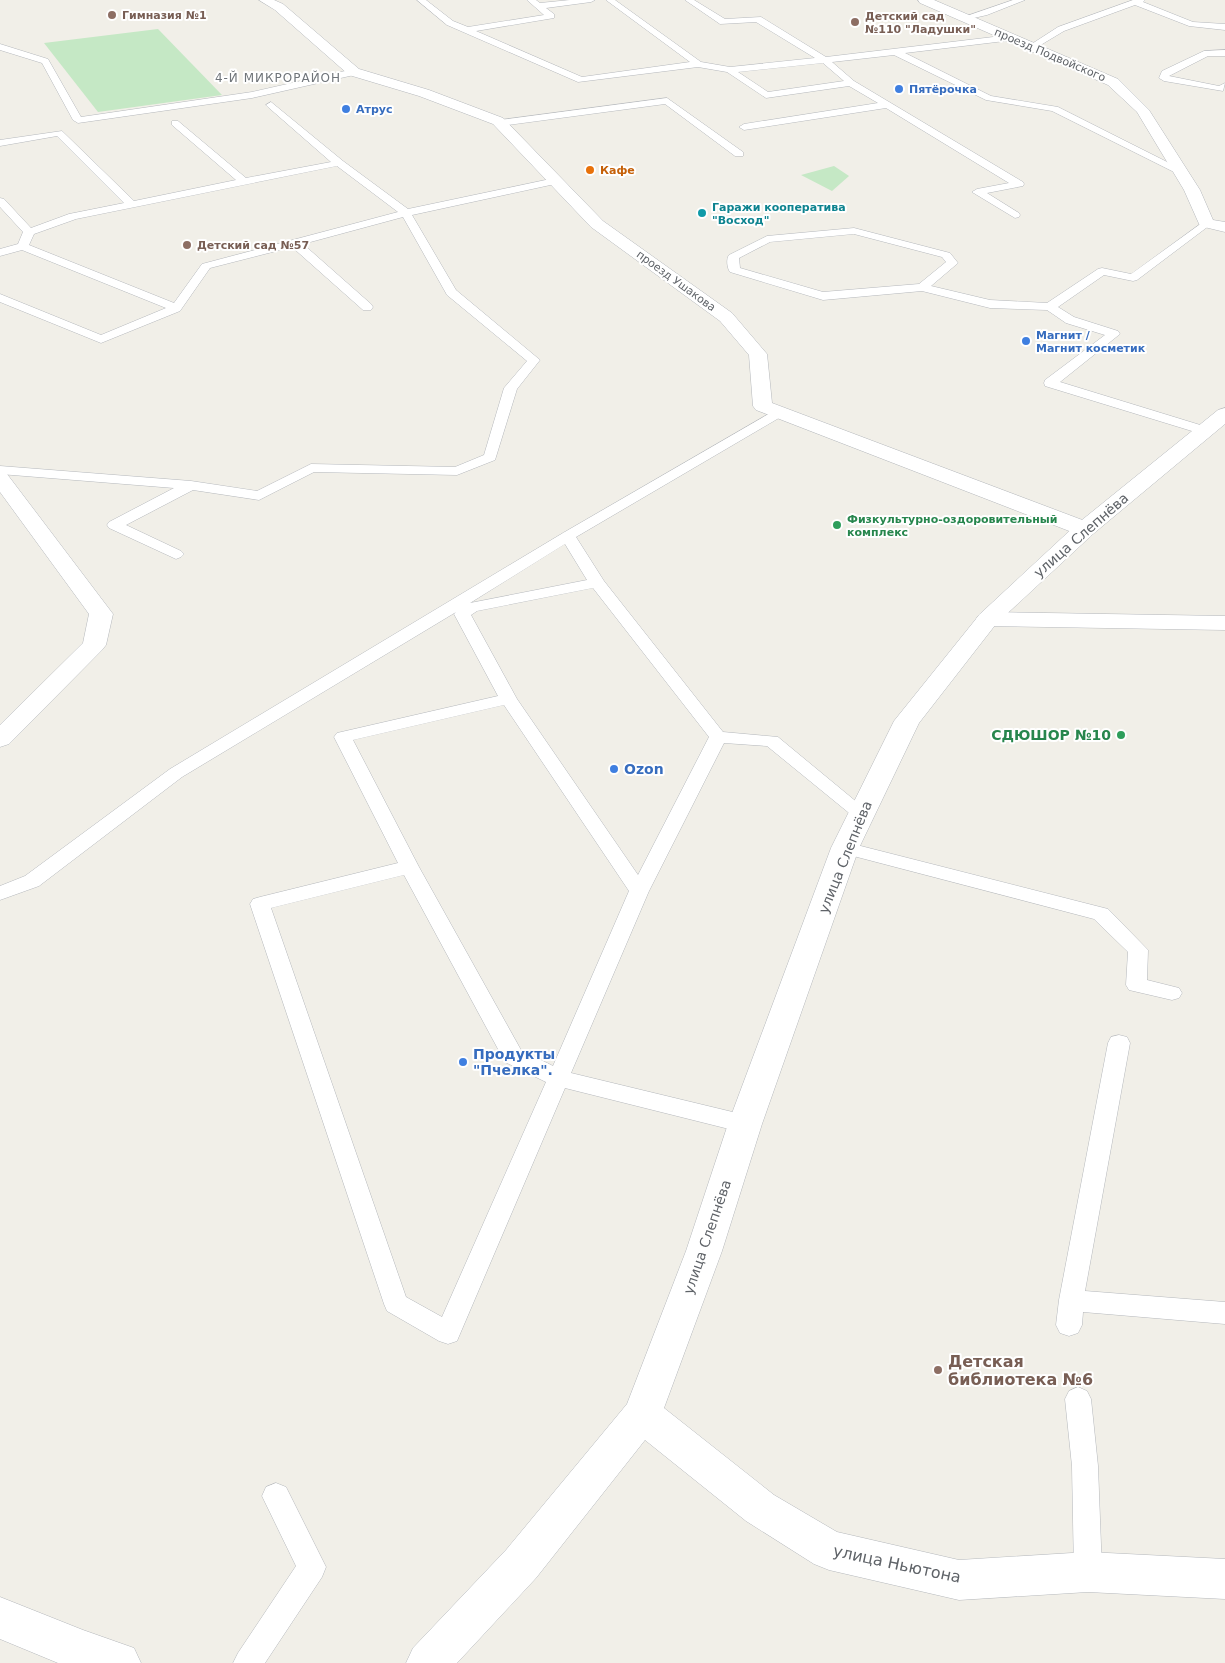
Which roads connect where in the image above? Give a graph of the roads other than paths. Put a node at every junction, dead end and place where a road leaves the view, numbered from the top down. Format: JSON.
{"nodes":[{"id":1,"x":265,"y":0,"type":"edge"},
{"id":2,"x":421,"y":0,"type":"edge"},
{"id":3,"x":591,"y":0,"type":"edge"},
{"id":4,"x":610,"y":0,"type":"edge"},
{"id":5,"x":689,"y":0,"type":"edge"},
{"id":6,"x":924,"y":0,"type":"edge"},
{"id":7,"x":1021,"y":0,"type":"edge"},
{"id":8,"x":1138,"y":1,"type":"edge"},
{"id":9,"x":535,"y":3,"type":"edge"},
{"id":10,"x":965,"y":18,"type":"junction"},
{"id":11,"x":1225,"y":28,"type":"edge"},
{"id":12,"x":467,"y":30,"type":"junction"},
{"id":13,"x":1010,"y":38,"type":"junction"},
{"id":14,"x":0,"y":47,"type":"edge"},
{"id":15,"x":1031,"y":47,"type":"junction"},
{"id":16,"x":895,"y":52,"type":"junction"},
{"id":17,"x":1225,"y":53,"type":"edge"},
{"id":18,"x":826,"y":61,"type":"junction"},
{"id":19,"x":698,"y":64,"type":"junction"},
{"id":20,"x":730,"y":70,"type":"junction"},
{"id":21,"x":354,"y":72,"type":"junction"},
{"id":22,"x":850,"y":83,"type":"junction"},
{"id":23,"x":1223,"y":91,"type":"edge"},
{"id":24,"x":271,"y":105,"type":"dead end"},
{"id":25,"x":887,"y":105,"type":"junction"},
{"id":26,"x":175,"y":123,"type":"dead end"},
{"id":27,"x":500,"y":123,"type":"junction"},
{"id":28,"x":744,"y":126,"type":"dead end"},
{"id":29,"x":0,"y":143,"type":"edge"},
{"id":30,"x":739,"y":154,"type":"dead end"},
{"id":31,"x":339,"y":162,"type":"junction"},
{"id":32,"x":1180,"y":171,"type":"junction"},
{"id":33,"x":555,"y":181,"type":"junction"},
{"id":34,"x":244,"y":182,"type":"junction"},
{"id":35,"x":0,"y":201,"type":"edge"},
{"id":36,"x":131,"y":204,"type":"junction"},
{"id":37,"x":406,"y":213,"type":"junction"},
{"id":38,"x":1015,"y":215,"type":"dead end"},
{"id":39,"x":1206,"y":223,"type":"junction"},
{"id":40,"x":1225,"y":227,"type":"edge"},
{"id":41,"x":29,"y":232,"type":"junction"},
{"id":42,"x":295,"y":243,"type":"junction"},
{"id":43,"x":23,"y":246,"type":"junction"},
{"id":44,"x":0,"y":253,"type":"edge"},
{"id":45,"x":922,"y":287,"type":"junction"},
{"id":46,"x":0,"y":298,"type":"edge"},
{"id":47,"x":367,"y":307,"type":"dead end"},
{"id":48,"x":1050,"y":307,"type":"junction"},
{"id":49,"x":176,"y":308,"type":"junction"},
{"id":50,"x":779,"y":412,"type":"junction"},
{"id":51,"x":1215,"y":423,"type":"edge"},
{"id":52,"x":0,"y":470,"type":"edge"},
{"id":53,"x":0,"y":478,"type":"edge"},
{"id":54,"x":191,"y":485,"type":"junction"},
{"id":55,"x":1085,"y":529,"type":"junction"},
{"id":56,"x":568,"y":536,"type":"junction"},
{"id":57,"x":176,"y":554,"type":"dead end"},
{"id":58,"x":597,"y":583,"type":"junction"},
{"id":59,"x":988,"y":619,"type":"junction"},
{"id":60,"x":1225,"y":623,"type":"edge"},
{"id":61,"x":508,"y":699,"type":"junction"},
{"id":62,"x":718,"y":737,"type":"junction"},
{"id":63,"x":0,"y":740,"type":"edge"},
{"id":64,"x":861,"y":813,"type":"junction"},
{"id":65,"x":845,"y":848,"type":"junction"},
{"id":66,"x":409,"y":867,"type":"junction"},
{"id":67,"x":638,"y":891,"type":"junction"},
{"id":68,"x":0,"y":893,"type":"edge"},
{"id":69,"x":1172,"y":993,"type":"dead end"},
{"id":70,"x":1119,"y":1044,"type":"dead end"},
{"id":71,"x":558,"y":1078,"type":"junction"},
{"id":72,"x":745,"y":1124,"type":"junction"},
{"id":73,"x":1071,"y":1300,"type":"junction"},
{"id":74,"x":1225,"y":1313,"type":"edge"},
{"id":75,"x":1069,"y":1325,"type":"dead end"},
{"id":76,"x":1078,"y":1399,"type":"dead end"},
{"id":77,"x":642,"y":1414,"type":"junction"},
{"id":78,"x":276,"y":1496,"type":"dead end"},
{"id":79,"x":1088,"y":1572,"type":"junction"},
{"id":80,"x":1225,"y":1578,"type":"edge"},
{"id":81,"x":0,"y":1618,"type":"edge"},
{"id":82,"x":119,"y":1663,"type":"edge"},
{"id":83,"x":248,"y":1663,"type":"edge"},
{"id":84,"x":428,"y":1663,"type":"edge"}],
"edges":[{"from":1,"to":21,"type":"street","name":"проезд Ушакова"},
{"from":2,"to":12,"type":"lane"},
{"from":3,"to":9,"type":"lane"},
{"from":4,"to":19,"type":"lane"},
{"from":5,"to":18,"type":"lane"},
{"from":6,"to":10,"type":"street","name":"проезд Подвойского"},
{"from":7,"to":10,"type":"lane"},
{"from":8,"to":11,"type":"lane"},
{"from":8,"to":15,"type":"lane"},
{"from":9,"to":12,"type":"lane"},
{"from":10,"to":13,"type":"street","name":"проезд Подвойского"},
{"from":12,"to":19,"type":"lane"},
{"from":13,"to":15,"type":"street","name":"проезд Подвойского"},
{"from":13,"to":16,"type":"lane"},
{"from":14,"to":21,"type":"lane"},
{"from":15,"to":32,"type":"street","name":"проезд Подвойского"},
{"from":16,"to":18,"type":"lane"},
{"from":16,"to":32,"type":"lane"},
{"from":17,"to":23,"type":"lane"},
{"from":18,"to":20,"type":"lane"},
{"from":18,"to":22,"type":"lane"},
{"from":19,"to":20,"type":"lane"},
{"from":20,"to":22,"type":"lane"},
{"from":21,"to":27,"type":"street","name":"проезд Ушакова"},
{"from":22,"to":25,"type":"lane"},
{"from":24,"to":31,"type":"lane"},
{"from":25,"to":28,"type":"lane"},
{"from":25,"to":38,"type":"lane"},
{"from":26,"to":34,"type":"lane"},
{"from":27,"to":30,"type":"lane"},
{"from":27,"to":33,"type":"street","name":"проезд Ушакова"},
{"from":29,"to":36,"type":"lane"},
{"from":31,"to":34,"type":"lane"},
{"from":31,"to":37,"type":"lane"},
{"from":32,"to":39,"type":"street","name":"проезд Подвойского"},
{"from":33,"to":37,"type":"lane"},
{"from":33,"to":50,"type":"street","name":"проезд Ушакова"},
{"from":34,"to":36,"type":"lane"},
{"from":35,"to":41,"type":"lane"},
{"from":36,"to":41,"type":"lane"},
{"from":37,"to":42,"type":"lane"},
{"from":37,"to":54,"type":"lane"},
{"from":39,"to":40,"type":"street"},
{"from":39,"to":48,"type":"lane"},
{"from":41,"to":43,"type":"lane"},
{"from":42,"to":47,"type":"lane"},
{"from":42,"to":49,"type":"lane"},
{"from":43,"to":44,"type":"lane"},
{"from":43,"to":49,"type":"lane"},
{"from":45,"to":45,"type":"lane"},
{"from":45,"to":48,"type":"lane"},
{"from":46,"to":49,"type":"lane"},
{"from":48,"to":51,"type":"lane"},
{"from":50,"to":55,"type":"street","name":"проезд Ушакова"},
{"from":50,"to":56,"type":"lane"},
{"from":51,"to":55,"type":"street","name":"улица Слепнёва"},
{"from":52,"to":54,"type":"lane"},
{"from":53,"to":63,"type":"street"},
{"from":54,"to":57,"type":"lane"},
{"from":55,"to":59,"type":"street","name":"улица Слепнёва"},
{"from":56,"to":58,"type":"lane"},
{"from":56,"to":68,"type":"lane"},
{"from":58,"to":61,"type":"lane"},
{"from":58,"to":62,"type":"lane"},
{"from":59,"to":60,"type":"street"},
{"from":59,"to":64,"type":"street","name":"улица Слепнёва"},
{"from":61,"to":66,"type":"lane"},
{"from":61,"to":67,"type":"lane"},
{"from":62,"to":64,"type":"lane"},
{"from":62,"to":67,"type":"lane"},
{"from":64,"to":65,"type":"street","name":"улица Слепнёва"},
{"from":65,"to":69,"type":"lane"},
{"from":65,"to":72,"type":"street","name":"улица Слепнёва"},
{"from":66,"to":71,"type":"lane"},
{"from":66,"to":71,"type":"lane"},
{"from":67,"to":71,"type":"lane"},
{"from":70,"to":73,"type":"lane"},
{"from":71,"to":72,"type":"lane"},
{"from":72,"to":77,"type":"street","name":"улица Слепнёва"},
{"from":73,"to":74,"type":"lane"},
{"from":73,"to":75,"type":"lane"},
{"from":76,"to":79,"type":"lane"},
{"from":77,"to":79,"type":"street","name":"улица Ньютона"},
{"from":77,"to":84,"type":"street","name":"улица Слепнёва"},
{"from":78,"to":83,"type":"lane"},
{"from":79,"to":80,"type":"street","name":"улица Ньютона"},
{"from":81,"to":82,"type":"street"}]}
